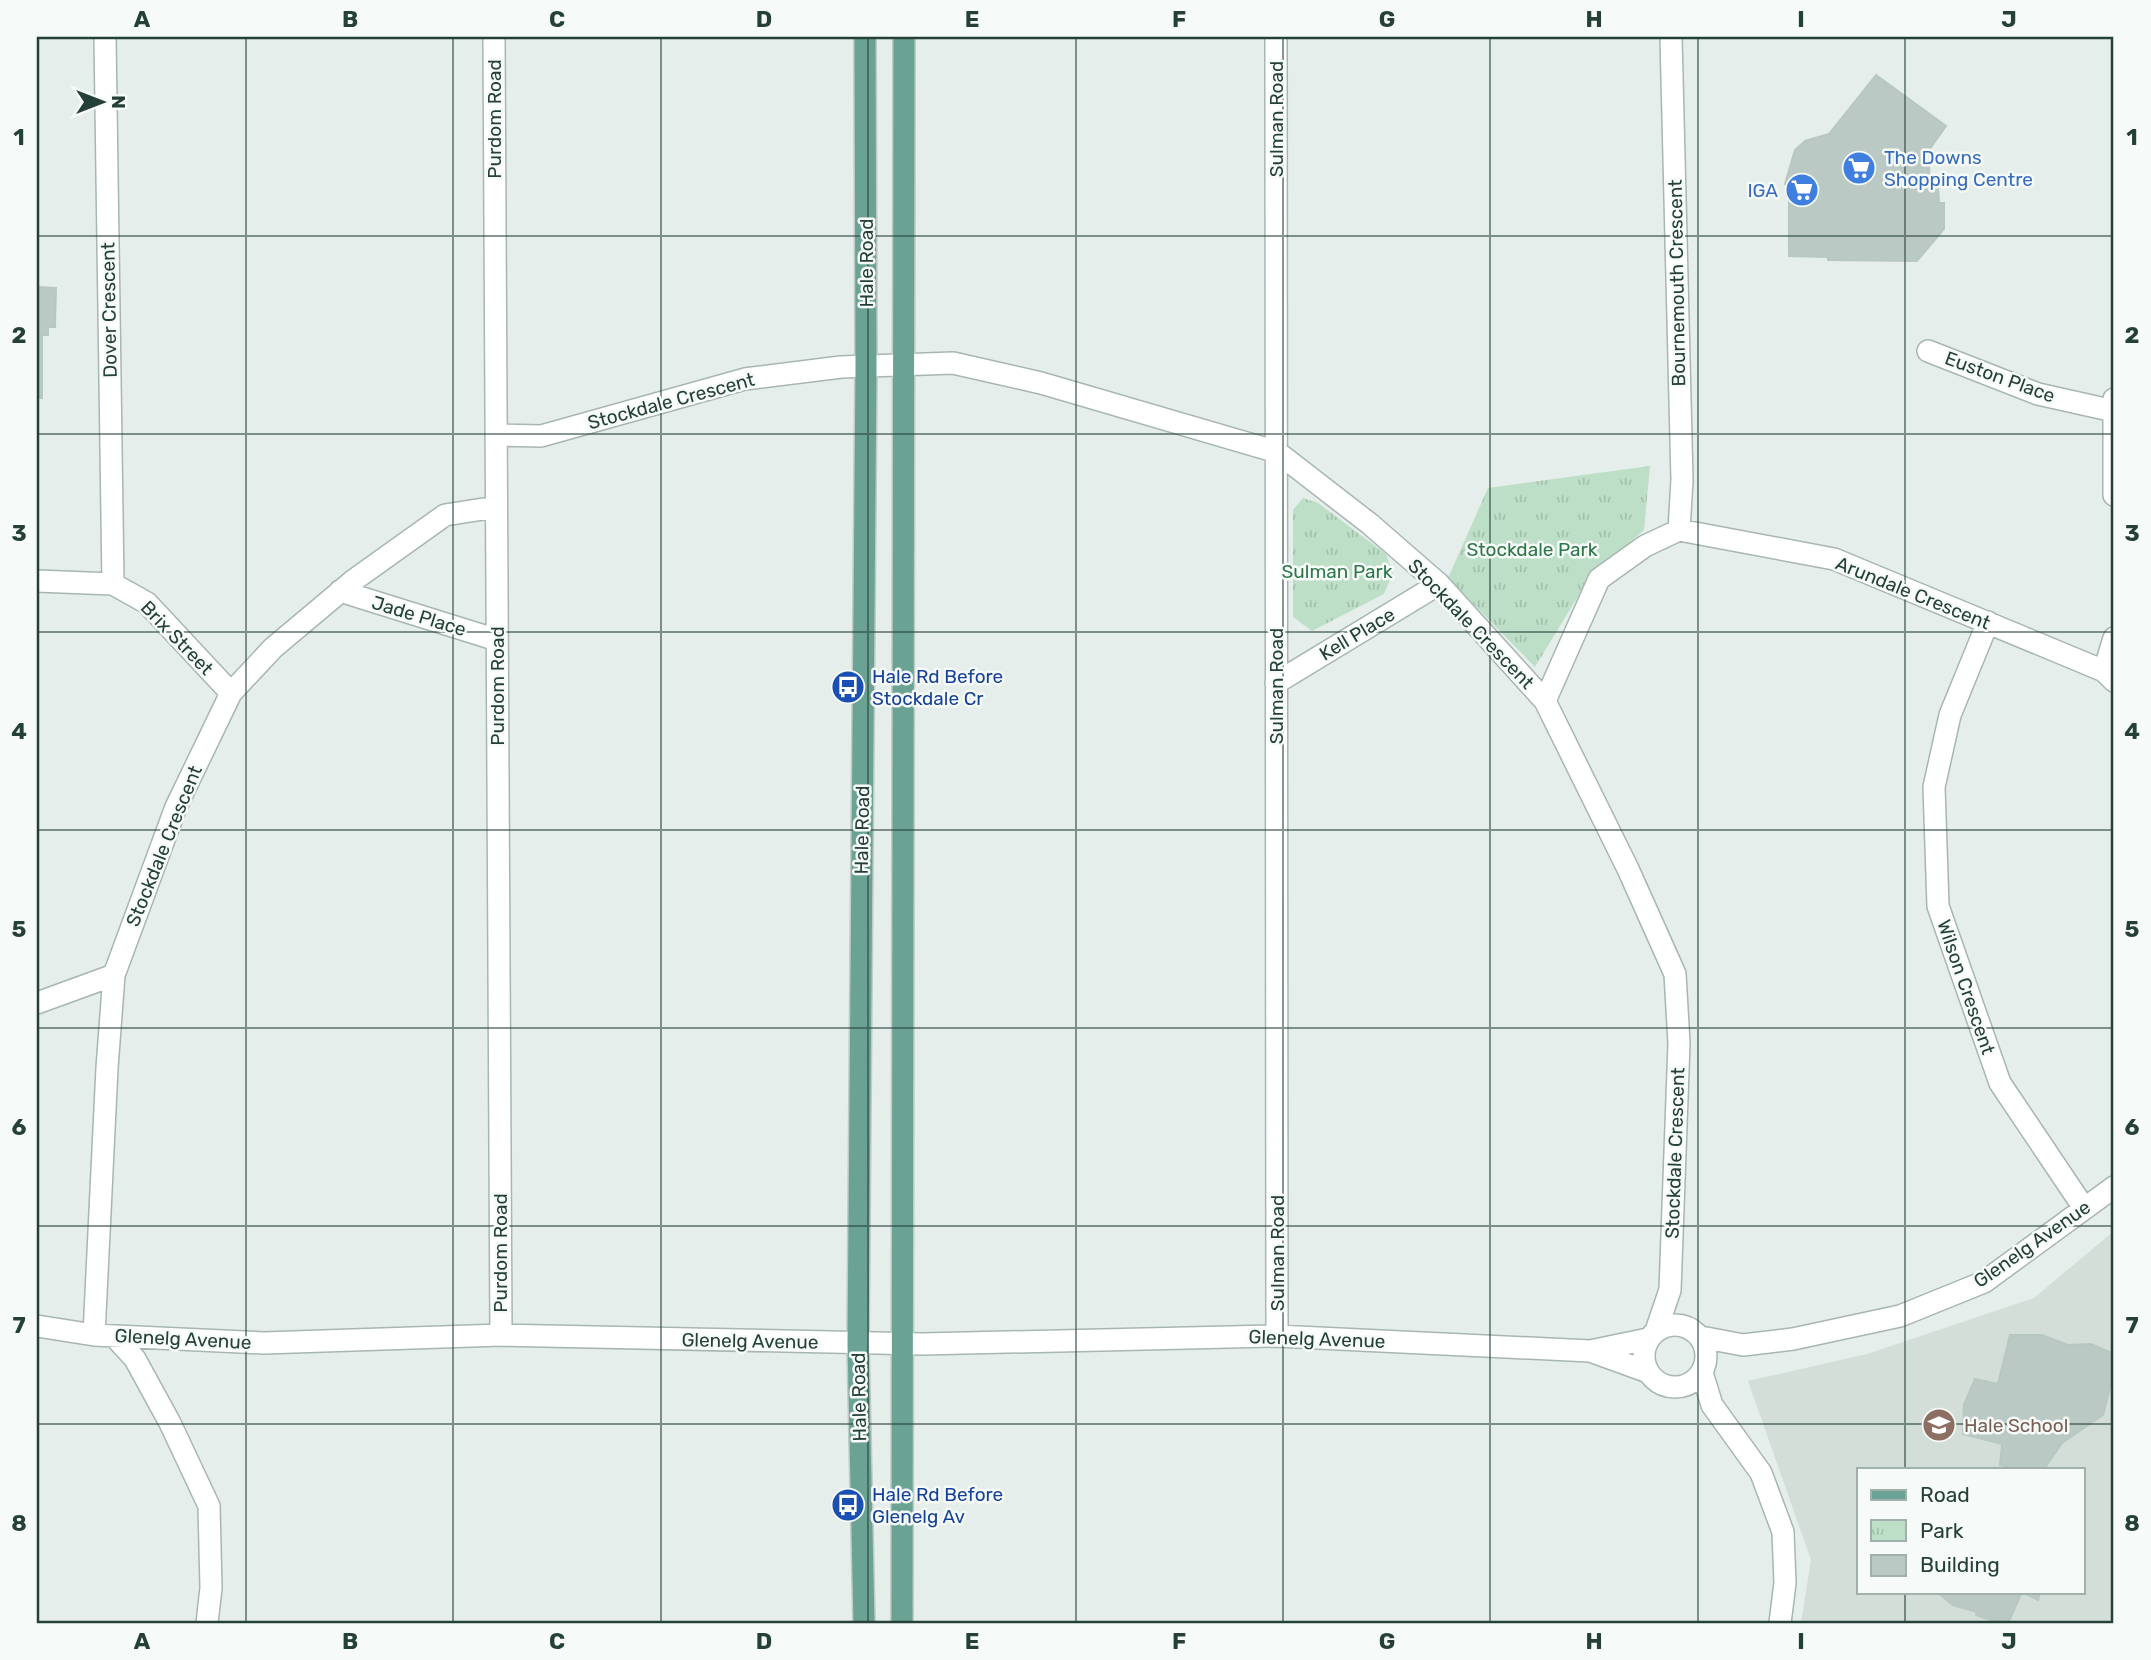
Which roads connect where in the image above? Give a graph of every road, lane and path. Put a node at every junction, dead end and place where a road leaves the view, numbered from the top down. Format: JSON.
{"nodes":[{"id":1,"x":105,"y":37,"type":"edge"},
{"id":2,"x":494,"y":37,"type":"edge"},
{"id":3,"x":865,"y":37,"type":"edge"},
{"id":4,"x":904,"y":37,"type":"edge"},
{"id":5,"x":1276,"y":37,"type":"edge"},
{"id":6,"x":1671,"y":37,"type":"edge"},
{"id":7,"x":1928,"y":351,"type":"dead end"},
{"id":8,"x":905,"y":365,"type":"junction"},
{"id":9,"x":866,"y":366,"type":"junction"},
{"id":10,"x":2114,"y":398,"type":"edge"},
{"id":11,"x":2114,"y":411,"type":"edge"},
{"id":12,"x":496,"y":436,"type":"junction"},
{"id":13,"x":1277,"y":452,"type":"junction"},
{"id":14,"x":2114,"y":495,"type":"edge"},
{"id":15,"x":496,"y":507,"type":"junction"},
{"id":16,"x":1679,"y":530,"type":"junction"},
{"id":17,"x":37,"y":581,"type":"edge"},
{"id":18,"x":113,"y":584,"type":"junction"},
{"id":19,"x":1439,"y":584,"type":"junction"},
{"id":20,"x":340,"y":591,"type":"junction"},
{"id":21,"x":1988,"y":622,"type":"junction"},
{"id":22,"x":2114,"y":638,"type":"edge"},
{"id":23,"x":497,"y":640,"type":"junction"},
{"id":24,"x":2109,"y":676,"type":"edge"},
{"id":25,"x":1276,"y":683,"type":"junction"},
{"id":26,"x":231,"y":693,"type":"junction"},
{"id":27,"x":1545,"y":701,"type":"junction"},
{"id":28,"x":114,"y":975,"type":"junction"},
{"id":29,"x":37,"y":1003,"type":"edge"},
{"id":30,"x":2114,"y":1187,"type":"edge"},
{"id":31,"x":2084,"y":1208,"type":"junction"},
{"id":32,"x":1670,"y":1290,"type":"junction"},
{"id":33,"x":37,"y":1326,"type":"edge"},
{"id":34,"x":1682,"y":1326,"type":"junction"},
{"id":35,"x":501,"y":1335,"type":"junction"},
{"id":36,"x":1652,"y":1335,"type":"junction"},
{"id":37,"x":104,"y":1336,"type":"junction"},
{"id":38,"x":1278,"y":1336,"type":"junction"},
{"id":39,"x":1701,"y":1337,"type":"junction"},
{"id":40,"x":858,"y":1344,"type":"junction"},
{"id":41,"x":903,"y":1344,"type":"junction"},
{"id":42,"x":1744,"y":1345,"type":"junction"},
{"id":43,"x":1590,"y":1351,"type":"junction"},
{"id":44,"x":1703,"y":1370,"type":"junction"},
{"id":45,"x":1648,"y":1372,"type":"junction"},
{"id":46,"x":1676,"y":1388,"type":"junction"},
{"id":47,"x":1712,"y":1405,"type":"junction"},
{"id":48,"x":207,"y":1623,"type":"edge"},
{"id":49,"x":864,"y":1623,"type":"edge"},
{"id":50,"x":902,"y":1623,"type":"edge"},
{"id":51,"x":1780,"y":1623,"type":"edge"}],
"edges":[{"from":1,"to":18,"type":"street","name":"Dover Crescent"},
{"from":2,"to":12,"type":"street","name":"Purdom Road"},
{"from":3,"to":9,"type":"main road","name":"Hale Road"},
{"from":4,"to":8,"type":"main road","name":"Hale Road"},
{"from":5,"to":13,"type":"street","name":"Sulman Road"},
{"from":6,"to":16,"type":"street","name":"Bournemouth Crescent"},
{"from":7,"to":11,"type":"street","name":"Euston Place"},
{"from":8,"to":9,"type":"street","name":"Stockdale Crescent"},
{"from":8,"to":13,"type":"street","name":"Stockdale Crescent"},
{"from":8,"to":41,"type":"main road","name":"Hale Road"},
{"from":9,"to":12,"type":"street","name":"Stockdale Crescent"},
{"from":9,"to":40,"type":"main road","name":"Hale Road"},
{"from":10,"to":11,"type":"street"},
{"from":11,"to":14,"type":"street"},
{"from":12,"to":15,"type":"street","name":"Purdom Road"},
{"from":13,"to":19,"type":"street","name":"Stockdale Crescent"},
{"from":13,"to":25,"type":"street","name":"Sulman Road"},
{"from":15,"to":20,"type":"street","name":"Stockdale Crescent"},
{"from":15,"to":23,"type":"street","name":"Purdom Road"},
{"from":16,"to":21,"type":"street","name":"Arundale Crescent"},
{"from":16,"to":27,"type":"street"},
{"from":17,"to":18,"type":"street","name":"Brix Street"},
{"from":18,"to":26,"type":"street","name":"Brix Street"},
{"from":19,"to":25,"type":"street","name":"Kell Place"},
{"from":19,"to":27,"type":"street","name":"Stockdale Crescent"},
{"from":20,"to":23,"type":"street","name":"Jade Place"},
{"from":20,"to":26,"type":"street","name":"Stockdale Crescent"},
{"from":21,"to":24,"type":"street","name":"Arundale Crescent"},
{"from":21,"to":31,"type":"street","name":"Wilson Crescent"},
{"from":22,"to":24,"type":"street"},
{"from":23,"to":35,"type":"street","name":"Purdom Road"},
{"from":25,"to":38,"type":"street","name":"Sulman Road"},
{"from":26,"to":28,"type":"street","name":"Stockdale Crescent"},
{"from":27,"to":32,"type":"street","name":"Stockdale Crescent"},
{"from":28,"to":29,"type":"street"},
{"from":28,"to":37,"type":"street","name":"Stockdale Crescent"},
{"from":30,"to":31,"type":"street","name":"Glenelg Avenue"},
{"from":31,"to":42,"type":"street","name":"Glenelg Avenue"},
{"from":32,"to":34,"type":"street","name":"Stockdale Crescent"},
{"from":32,"to":36,"type":"street","name":"Stockdale Crescent"},
{"from":33,"to":37,"type":"street","name":"Glenelg Avenue"},
{"from":34,"to":36,"type":"street","name":"Glenelg Avenue"},
{"from":34,"to":39,"type":"street","name":"Glenelg Avenue"},
{"from":35,"to":37,"type":"street","name":"Glenelg Avenue"},
{"from":35,"to":40,"type":"street","name":"Glenelg Avenue"},
{"from":36,"to":43,"type":"street","name":"Glenelg Avenue"},
{"from":36,"to":45,"type":"street"},
{"from":37,"to":48,"type":"street"},
{"from":38,"to":41,"type":"street","name":"Glenelg Avenue"},
{"from":38,"to":43,"type":"street","name":"Glenelg Avenue"},
{"from":39,"to":42,"type":"street","name":"Glenelg Avenue"},
{"from":39,"to":44,"type":"street"},
{"from":40,"to":41,"type":"street","name":"Glenelg Avenue"},
{"from":40,"to":49,"type":"main road","name":"Hale Road"},
{"from":41,"to":50,"type":"main road","name":"Hale Road"},
{"from":42,"to":44,"type":"street","name":"Glenelg Avenue"},
{"from":43,"to":45,"type":"street","name":"Glenelg Avenue"},
{"from":44,"to":46,"type":"street","name":"Glenelg Avenue"},
{"from":44,"to":47,"type":"street"},
{"from":45,"to":46,"type":"street","name":"Glenelg Avenue"},
{"from":46,"to":47,"type":"street"},
{"from":47,"to":51,"type":"street"}]}
